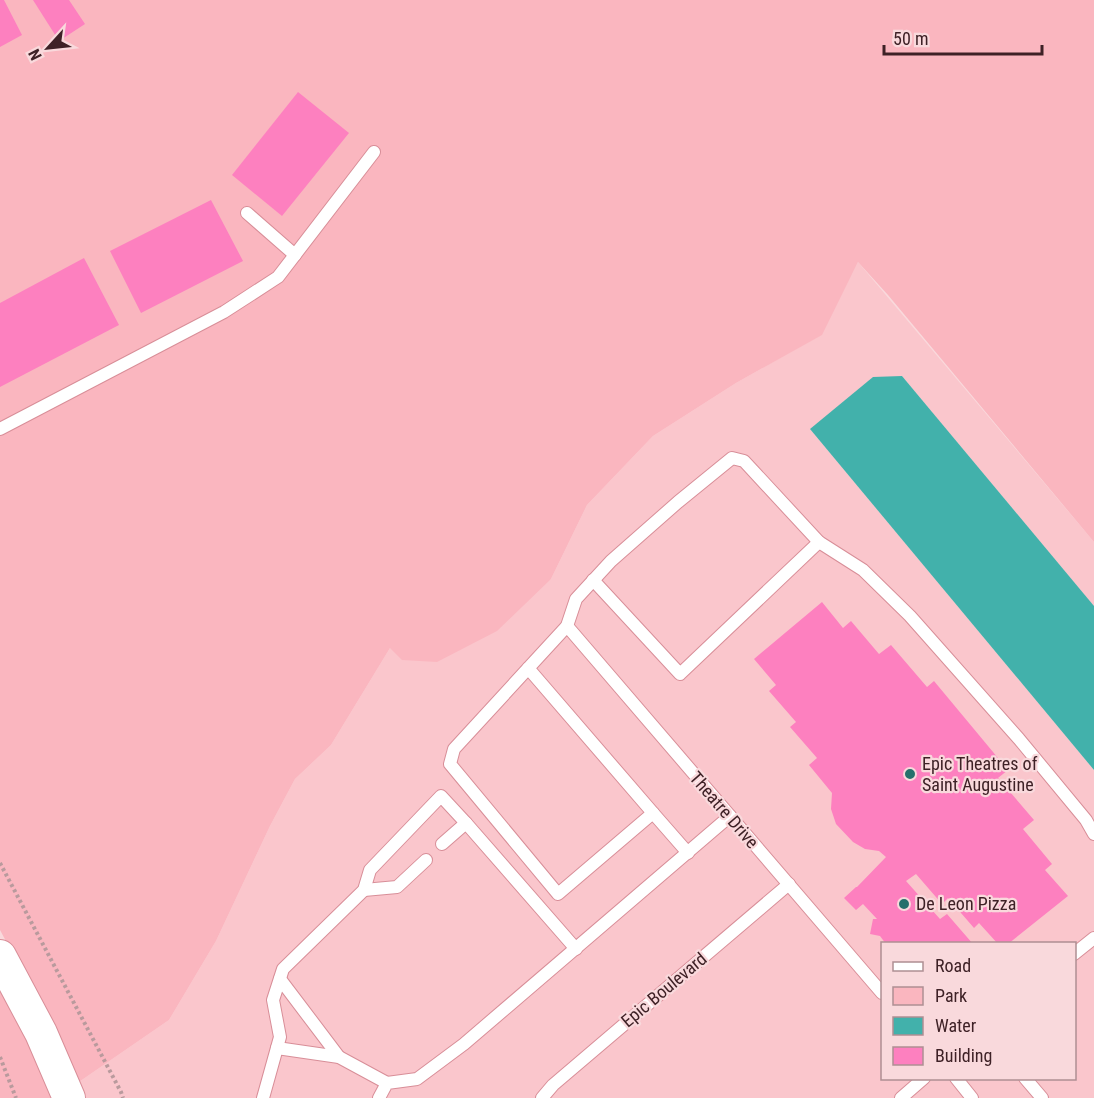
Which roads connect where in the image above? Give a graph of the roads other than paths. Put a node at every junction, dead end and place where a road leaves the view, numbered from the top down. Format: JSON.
{"nodes":[{"id":1,"x":374,"y":152,"type":"dead end"},
{"id":2,"x":247,"y":213,"type":"dead end"},
{"id":3,"x":295,"y":255,"type":"junction"},
{"id":4,"x":0,"y":429,"type":"edge"},
{"id":5,"x":819,"y":542,"type":"junction"},
{"id":6,"x":593,"y":580,"type":"junction"},
{"id":7,"x":567,"y":626,"type":"junction"},
{"id":8,"x":528,"y":669,"type":"junction"},
{"id":9,"x":653,"y":813,"type":"junction"},
{"id":10,"x":730,"y":816,"type":"junction"},
{"id":11,"x":466,"y":823,"type":"junction"},
{"id":12,"x":1094,"y":834,"type":"edge"},
{"id":13,"x":442,"y":844,"type":"dead end"},
{"id":14,"x":688,"y":853,"type":"junction"},
{"id":15,"x":426,"y":860,"type":"dead end"},
{"id":16,"x":789,"y":884,"type":"junction"},
{"id":17,"x":364,"y":890,"type":"junction"},
{"id":18,"x":1094,"y":938,"type":"edge"},
{"id":19,"x":576,"y":949,"type":"junction"},
{"id":20,"x":1076,"y":952,"type":"edge"},
{"id":21,"x":0,"y":956,"type":"edge"},
{"id":22,"x":280,"y":980,"type":"junction"},
{"id":23,"x":881,"y":992,"type":"edge"},
{"id":24,"x":277,"y":1048,"type":"junction"},
{"id":25,"x":339,"y":1057,"type":"junction"},
{"id":26,"x":922,"y":1080,"type":"edge"},
{"id":27,"x":958,"y":1080,"type":"edge"},
{"id":28,"x":1028,"y":1080,"type":"edge"},
{"id":29,"x":387,"y":1083,"type":"junction"},
{"id":30,"x":69,"y":1098,"type":"edge"},
{"id":31,"x":263,"y":1098,"type":"edge"},
{"id":32,"x":379,"y":1098,"type":"edge"},
{"id":33,"x":542,"y":1098,"type":"edge"},
{"id":34,"x":902,"y":1098,"type":"edge"},
{"id":35,"x":972,"y":1098,"type":"edge"},
{"id":36,"x":1042,"y":1098,"type":"edge"}],
"edges":[{"from":1,"to":3,"type":"lane"},
{"from":2,"to":3,"type":"lane"},
{"from":3,"to":4,"type":"lane"},
{"from":5,"to":6,"type":"lane"},
{"from":5,"to":6,"type":"lane"},
{"from":5,"to":12,"type":"lane"},
{"from":6,"to":7,"type":"lane"},
{"from":7,"to":8,"type":"lane"},
{"from":7,"to":10,"type":"lane","name":"Theatre Drive"},
{"from":8,"to":9,"type":"lane"},
{"from":8,"to":9,"type":"lane"},
{"from":9,"to":14,"type":"lane"},
{"from":10,"to":14,"type":"lane"},
{"from":10,"to":16,"type":"lane","name":"Theatre Drive"},
{"from":11,"to":13,"type":"lane"},
{"from":11,"to":17,"type":"lane"},
{"from":11,"to":19,"type":"lane"},
{"from":14,"to":19,"type":"lane"},
{"from":15,"to":17,"type":"lane"},
{"from":16,"to":23,"type":"lane","name":"Theatre Drive"},
{"from":16,"to":33,"type":"lane","name":"Epic Boulevard"},
{"from":17,"to":22,"type":"lane"},
{"from":18,"to":20,"type":"lane"},
{"from":19,"to":29,"type":"lane"},
{"from":21,"to":30,"type":"street"},
{"from":22,"to":24,"type":"lane"},
{"from":22,"to":25,"type":"lane"},
{"from":24,"to":25,"type":"lane"},
{"from":24,"to":31,"type":"lane"},
{"from":25,"to":29,"type":"lane"},
{"from":26,"to":34,"type":"lane"},
{"from":27,"to":35,"type":"lane"},
{"from":28,"to":36,"type":"lane"},
{"from":29,"to":32,"type":"lane"}]}
